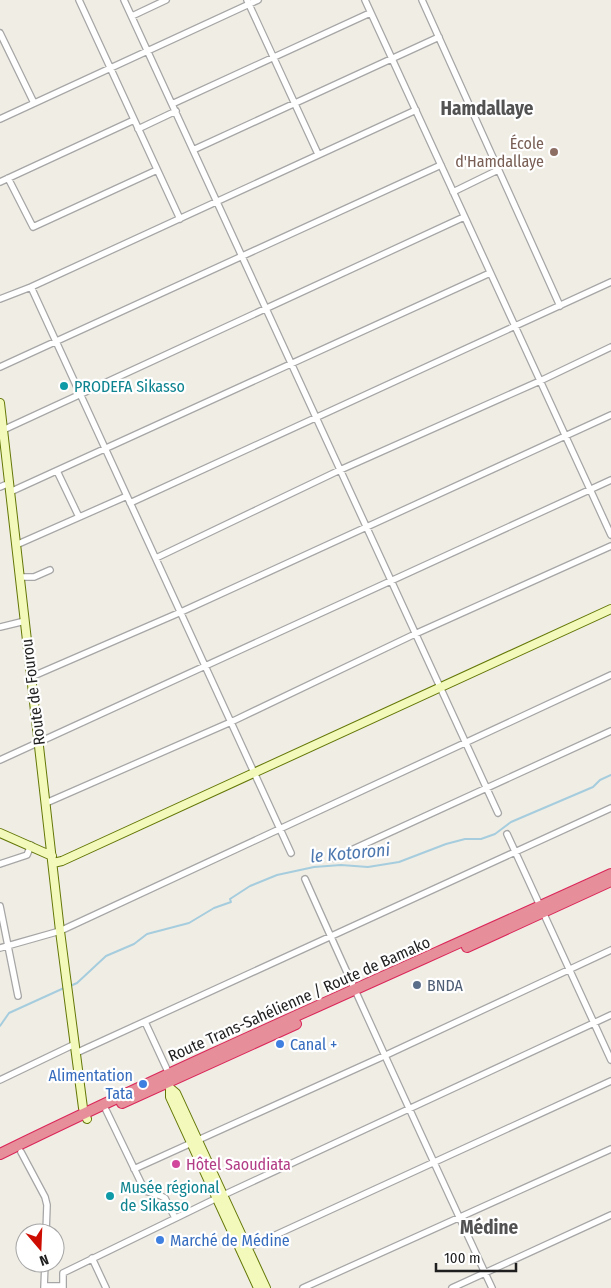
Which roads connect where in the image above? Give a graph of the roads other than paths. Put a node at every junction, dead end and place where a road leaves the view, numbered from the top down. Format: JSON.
{"nodes":[{"id":1,"x":79,"y":0,"type":"edge"},
{"id":2,"x":124,"y":0,"type":"edge"},
{"id":3,"x":166,"y":0,"type":"edge"},
{"id":4,"x":258,"y":0,"type":"edge"},
{"id":5,"x":365,"y":0,"type":"edge"},
{"id":6,"x":422,"y":0,"type":"edge"},
{"id":7,"x":248,"y":2,"type":"edge"},
{"id":8,"x":370,"y":13,"type":"junction"},
{"id":9,"x":132,"y":16,"type":"junction"},
{"id":10,"x":0,"y":33,"type":"edge"},
{"id":11,"x":439,"y":37,"type":"junction"},
{"id":12,"x":148,"y":51,"type":"junction"},
{"id":13,"x":272,"y":57,"type":"junction"},
{"id":14,"x":392,"y":59,"type":"junction"},
{"id":15,"x":110,"y":69,"type":"junction"},
{"id":16,"x":34,"y":103,"type":"junction"},
{"id":17,"x":294,"y":103,"type":"junction"},
{"id":18,"x":172,"y":104,"type":"junction"},
{"id":19,"x":416,"y":110,"type":"junction"},
{"id":20,"x":176,"y":111,"type":"junction"},
{"id":21,"x":0,"y":119,"type":"edge"},
{"id":22,"x":134,"y":120,"type":"junction"},
{"id":23,"x":138,"y":129,"type":"junction"},
{"id":24,"x":193,"y":150,"type":"junction"},
{"id":25,"x":318,"y":154,"type":"junction"},
{"id":26,"x":441,"y":165,"type":"junction"},
{"id":27,"x":157,"y":170,"type":"junction"},
{"id":28,"x":498,"y":170,"type":"junction"},
{"id":29,"x":8,"y":178,"type":"junction"},
{"id":30,"x":0,"y":182,"type":"edge"},
{"id":31,"x":453,"y":192,"type":"junction"},
{"id":32,"x":217,"y":202,"type":"junction"},
{"id":33,"x":464,"y":217,"type":"junction"},
{"id":34,"x":180,"y":219,"type":"junction"},
{"id":35,"x":242,"y":256,"type":"junction"},
{"id":36,"x":490,"y":273,"type":"junction"},
{"id":37,"x":611,"y":282,"type":"edge"},
{"id":38,"x":31,"y":287,"type":"junction"},
{"id":39,"x":0,"y":299,"type":"edge"},
{"id":40,"x":560,"y":306,"type":"junction"},
{"id":41,"x":266,"y":308,"type":"junction"},
{"id":42,"x":515,"y":326,"type":"junction"},
{"id":43,"x":56,"y":342,"type":"junction"},
{"id":44,"x":611,"y":347,"type":"edge"},
{"id":45,"x":292,"y":364,"type":"junction"},
{"id":46,"x":0,"y":368,"type":"edge"},
{"id":47,"x":540,"y":381,"type":"junction"},
{"id":48,"x":80,"y":394,"type":"junction"},
{"id":49,"x":0,"y":403,"type":"edge"},
{"id":50,"x":611,"y":415,"type":"edge"},
{"id":51,"x":317,"y":417,"type":"junction"},
{"id":52,"x":3,"y":430,"type":"junction"},
{"id":53,"x":566,"y":435,"type":"junction"},
{"id":54,"x":104,"y":449,"type":"junction"},
{"id":55,"x":340,"y":470,"type":"junction"},
{"id":56,"x":57,"y":471,"type":"junction"},
{"id":57,"x":611,"y":480,"type":"edge"},
{"id":58,"x":10,"y":483,"type":"junction"},
{"id":59,"x":0,"y":487,"type":"edge"},
{"id":60,"x":590,"y":490,"type":"junction"},
{"id":61,"x":10,"y":492,"type":"junction"},
{"id":62,"x":127,"y":496,"type":"junction"},
{"id":63,"x":130,"y":503,"type":"junction"},
{"id":64,"x":79,"y":517,"type":"junction"},
{"id":65,"x":366,"y":528,"type":"junction"},
{"id":66,"x":611,"y":535,"type":"edge"},
{"id":67,"x":16,"y":544,"type":"junction"},
{"id":68,"x":611,"y":546,"type":"edge"},
{"id":69,"x":156,"y":558,"type":"junction"},
{"id":70,"x":50,"y":570,"type":"dead end"},
{"id":71,"x":20,"y":577,"type":"junction"},
{"id":72,"x":390,"y":580,"type":"junction"},
{"id":73,"x":611,"y":609,"type":"edge"},
{"id":74,"x":181,"y":612,"type":"junction"},
{"id":75,"x":25,"y":621,"type":"junction"},
{"id":76,"x":0,"y":628,"type":"edge"},
{"id":77,"x":415,"y":634,"type":"junction"},
{"id":78,"x":205,"y":667,"type":"junction"},
{"id":79,"x":611,"y":675,"type":"edge"},
{"id":80,"x":32,"y":677,"type":"junction"},
{"id":81,"x":440,"y":687,"type":"junction"},
{"id":82,"x":231,"y":722,"type":"junction"},
{"id":83,"x":611,"y":731,"type":"edge"},
{"id":84,"x":39,"y":741,"type":"junction"},
{"id":85,"x":466,"y":742,"type":"junction"},
{"id":86,"x":0,"y":760,"type":"edge"},
{"id":87,"x":254,"y":773,"type":"junction"},
{"id":88,"x":486,"y":788,"type":"junction"},
{"id":89,"x":46,"y":803,"type":"junction"},
{"id":90,"x":611,"y":808,"type":"edge"},
{"id":91,"x":498,"y":813,"type":"dead end"},
{"id":92,"x":279,"y":828,"type":"junction"},
{"id":93,"x":0,"y":833,"type":"edge"},
{"id":94,"x":507,"y":834,"type":"dead end"},
{"id":95,"x":31,"y":845,"type":"junction"},
{"id":96,"x":515,"y":852,"type":"junction"},
{"id":97,"x":291,"y":853,"type":"dead end"},
{"id":98,"x":334,"y":858,"type":"dead end"},
{"id":99,"x":52,"y":859,"type":"junction"},
{"id":100,"x":0,"y":864,"type":"edge"},
{"id":101,"x":611,"y":874,"type":"edge"},
{"id":102,"x":305,"y":879,"type":"dead end"},
{"id":103,"x":611,"y":882,"type":"edge"},
{"id":104,"x":0,"y":906,"type":"edge"},
{"id":105,"x":542,"y":909,"type":"junction"},
{"id":106,"x":60,"y":931,"type":"junction"},
{"id":107,"x":330,"y":937,"type":"junction"},
{"id":108,"x":8,"y":946,"type":"junction"},
{"id":109,"x":0,"y":948,"type":"edge"},
{"id":110,"x":611,"y":950,"type":"edge"},
{"id":111,"x":569,"y":969,"type":"junction"},
{"id":112,"x":356,"y":994,"type":"junction"},
{"id":113,"x":18,"y":996,"type":"dead end"},
{"id":114,"x":611,"y":1015,"type":"edge"},
{"id":115,"x":145,"y":1022,"type":"junction"},
{"id":116,"x":594,"y":1023,"type":"junction"},
{"id":117,"x":75,"y":1044,"type":"junction"},
{"id":118,"x":76,"y":1053,"type":"junction"},
{"id":119,"x":384,"y":1056,"type":"junction"},
{"id":120,"x":611,"y":1060,"type":"edge"},
{"id":121,"x":0,"y":1080,"type":"edge"},
{"id":122,"x":169,"y":1080,"type":"junction"},
{"id":123,"x":611,"y":1081,"type":"edge"},
{"id":124,"x":411,"y":1109,"type":"junction"},
{"id":125,"x":106,"y":1110,"type":"junction"},
{"id":126,"x":86,"y":1116,"type":"junction"},
{"id":127,"x":194,"y":1141,"type":"junction"},
{"id":128,"x":611,"y":1149,"type":"edge"},
{"id":129,"x":21,"y":1152,"type":"junction"},
{"id":130,"x":0,"y":1154,"type":"edge"},
{"id":131,"x":0,"y":1162,"type":"edge"},
{"id":132,"x":434,"y":1162,"type":"junction"},
{"id":133,"x":134,"y":1169,"type":"junction"},
{"id":134,"x":220,"y":1197,"type":"junction"},
{"id":135,"x":611,"y":1215,"type":"edge"},
{"id":136,"x":175,"y":1218,"type":"junction"},
{"id":137,"x":460,"y":1218,"type":"junction"},
{"id":138,"x":46,"y":1223,"type":"edge"},
{"id":139,"x":244,"y":1249,"type":"junction"},
{"id":140,"x":92,"y":1258,"type":"junction"},
{"id":141,"x":45,"y":1273,"type":"edge"},
{"id":142,"x":486,"y":1273,"type":"junction"},
{"id":143,"x":44,"y":1287,"type":"edge"},
{"id":144,"x":63,"y":1287,"type":"edge"},
{"id":145,"x":106,"y":1288,"type":"edge"},
{"id":146,"x":258,"y":1288,"type":"edge"},
{"id":147,"x":266,"y":1288,"type":"edge"},
{"id":148,"x":303,"y":1288,"type":"edge"},
{"id":149,"x":452,"y":1288,"type":"edge"},
{"id":150,"x":492,"y":1288,"type":"edge"}],
"edges":[{"from":1,"to":15,"type":"street"},
{"from":2,"to":9,"type":"street"},
{"from":3,"to":9,"type":"street"},
{"from":4,"to":7,"type":"street"},
{"from":5,"to":8,"type":"street"},
{"from":6,"to":11,"type":"street"},
{"from":7,"to":12,"type":"street"},
{"from":7,"to":13,"type":"street"},
{"from":8,"to":13,"type":"street"},
{"from":8,"to":14,"type":"street"},
{"from":9,"to":12,"type":"street"},
{"from":10,"to":16,"type":"street"},
{"from":11,"to":14,"type":"street"},
{"from":11,"to":28,"type":"street"},
{"from":12,"to":15,"type":"street"},
{"from":12,"to":18,"type":"street"},
{"from":13,"to":17,"type":"street"},
{"from":13,"to":18,"type":"street"},
{"from":14,"to":17,"type":"street"},
{"from":14,"to":19,"type":"street"},
{"from":15,"to":16,"type":"street"},
{"from":15,"to":22,"type":"street"},
{"from":16,"to":21,"type":"street"},
{"from":17,"to":24,"type":"street"},
{"from":17,"to":25,"type":"street"},
{"from":18,"to":20,"type":"street"},
{"from":19,"to":25,"type":"street"},
{"from":19,"to":26,"type":"street"},
{"from":20,"to":23,"type":"street"},
{"from":20,"to":24,"type":"street"},
{"from":22,"to":23,"type":"street"},
{"from":22,"to":29,"type":"street"},
{"from":23,"to":27,"type":"street"},
{"from":24,"to":32,"type":"street"},
{"from":25,"to":32,"type":"street"},
{"from":26,"to":31,"type":"street"},
{"from":26,"to":35,"type":"street"},
{"from":27,"to":29,"type":"street"},
{"from":27,"to":34,"type":"street"},
{"from":28,"to":31,"type":"street"},
{"from":28,"to":40,"type":"street"},
{"from":29,"to":30,"type":"street"},
{"from":31,"to":33,"type":"street"},
{"from":32,"to":34,"type":"street"},
{"from":32,"to":35,"type":"street"},
{"from":33,"to":36,"type":"street"},
{"from":33,"to":41,"type":"street"},
{"from":34,"to":38,"type":"street"},
{"from":35,"to":41,"type":"street"},
{"from":35,"to":43,"type":"street"},
{"from":36,"to":42,"type":"street"},
{"from":36,"to":45,"type":"street"},
{"from":37,"to":40,"type":"street"},
{"from":38,"to":39,"type":"street"},
{"from":38,"to":43,"type":"street"},
{"from":40,"to":42,"type":"street"},
{"from":41,"to":45,"type":"street"},
{"from":41,"to":48,"type":"street"},
{"from":42,"to":47,"type":"street"},
{"from":42,"to":51,"type":"street"},
{"from":43,"to":46,"type":"street"},
{"from":43,"to":48,"type":"street"},
{"from":44,"to":47,"type":"street"},
{"from":45,"to":51,"type":"street"},
{"from":45,"to":54,"type":"street"},
{"from":47,"to":53,"type":"street"},
{"from":47,"to":55,"type":"street"},
{"from":48,"to":52,"type":"street"},
{"from":48,"to":54,"type":"street"},
{"from":49,"to":52,"type":"street","name":"Route de Fourou"},
{"from":50,"to":53,"type":"street"},
{"from":51,"to":55,"type":"street"},
{"from":51,"to":63,"type":"street"},
{"from":52,"to":58,"type":"street","name":"Route de Fourou"},
{"from":53,"to":60,"type":"street"},
{"from":53,"to":65,"type":"street"},
{"from":54,"to":56,"type":"street"},
{"from":54,"to":62,"type":"street"},
{"from":55,"to":65,"type":"street"},
{"from":55,"to":69,"type":"street"},
{"from":56,"to":61,"type":"street"},
{"from":56,"to":64,"type":"street"},
{"from":57,"to":60,"type":"street"},
{"from":58,"to":59,"type":"street"},
{"from":58,"to":61,"type":"street","name":"Route de Fourou"},
{"from":60,"to":66,"type":"street"},
{"from":60,"to":72,"type":"street"},
{"from":61,"to":67,"type":"street","name":"Route de Fourou"},
{"from":62,"to":63,"type":"street"},
{"from":62,"to":64,"type":"street"},
{"from":63,"to":69,"type":"street"},
{"from":64,"to":67,"type":"street"},
{"from":65,"to":72,"type":"street"},
{"from":65,"to":74,"type":"street"},
{"from":67,"to":71,"type":"street","name":"Route de Fourou"},
{"from":68,"to":77,"type":"street"},
{"from":69,"to":74,"type":"street"},
{"from":70,"to":71,"type":"street"},
{"from":71,"to":75,"type":"street","name":"Route de Fourou"},
{"from":72,"to":77,"type":"street"},
{"from":72,"to":78,"type":"street"},
{"from":73,"to":81,"type":"street"},
{"from":74,"to":78,"type":"street"},
{"from":74,"to":80,"type":"street"},
{"from":75,"to":76,"type":"street"},
{"from":75,"to":80,"type":"street","name":"Route de Fourou"},
{"from":77,"to":81,"type":"street"},
{"from":77,"to":82,"type":"street"},
{"from":78,"to":82,"type":"street"},
{"from":78,"to":84,"type":"street"},
{"from":79,"to":85,"type":"street"},
{"from":80,"to":84,"type":"street","name":"Route de Fourou"},
{"from":81,"to":85,"type":"street"},
{"from":81,"to":87,"type":"street"},
{"from":82,"to":87,"type":"street"},
{"from":82,"to":89,"type":"street"},
{"from":83,"to":88,"type":"street"},
{"from":84,"to":86,"type":"street"},
{"from":84,"to":89,"type":"street","name":"Route de Fourou"},
{"from":85,"to":88,"type":"street"},
{"from":85,"to":92,"type":"street"},
{"from":87,"to":92,"type":"street"},
{"from":87,"to":99,"type":"street"},
{"from":88,"to":91,"type":"street"},
{"from":88,"to":98,"type":"street"},
{"from":89,"to":99,"type":"street","name":"Route de Fourou"},
{"from":90,"to":96,"type":"street"},
{"from":92,"to":97,"type":"street"},
{"from":92,"to":106,"type":"street"},
{"from":93,"to":95,"type":"street"},
{"from":94,"to":96,"type":"street"},
{"from":95,"to":99,"type":"street"},
{"from":95,"to":100,"type":"street"},
{"from":96,"to":105,"type":"street"},
{"from":96,"to":107,"type":"street"},
{"from":99,"to":106,"type":"street","name":"Route de Fourou"},
{"from":101,"to":105,"type":"highway","name":"Route Trans-Sahélienne / Route de Bamako"},
{"from":102,"to":107,"type":"street"},
{"from":103,"to":105,"type":"highway","name":"Route Trans-Sahélienne / Route de Bamako"},
{"from":104,"to":108,"type":"street"},
{"from":105,"to":111,"type":"street"},
{"from":105,"to":112,"type":"highway","name":"Route Trans-Sahélienne / Route de Bamako"},
{"from":106,"to":108,"type":"street"},
{"from":106,"to":117,"type":"street","name":"Route de Fourou"},
{"from":107,"to":112,"type":"street"},
{"from":107,"to":115,"type":"street"},
{"from":108,"to":109,"type":"street"},
{"from":108,"to":113,"type":"street"},
{"from":110,"to":111,"type":"street"},
{"from":111,"to":116,"type":"street"},
{"from":111,"to":119,"type":"street"},
{"from":112,"to":119,"type":"street"},
{"from":112,"to":122,"type":"highway","name":"Route Trans-Sahélienne / Route de Bamako"},
{"from":114,"to":116,"type":"street"},
{"from":115,"to":118,"type":"street"},
{"from":115,"to":122,"type":"street"},
{"from":116,"to":120,"type":"street"},
{"from":116,"to":124,"type":"street"},
{"from":117,"to":118,"type":"street","name":"Route de Fourou"},
{"from":117,"to":121,"type":"street"},
{"from":118,"to":126,"type":"street","name":"Route de Fourou"},
{"from":119,"to":124,"type":"street"},
{"from":119,"to":127,"type":"street"},
{"from":122,"to":125,"type":"highway","name":"Route Trans-Sahélienne / Route de Bamako"},
{"from":122,"to":126,"type":"highway","name":"Route Trans-Sahélienne / Route de Bamako"},
{"from":122,"to":127,"type":"street"},
{"from":123,"to":132,"type":"street"},
{"from":124,"to":132,"type":"street"},
{"from":124,"to":134,"type":"street"},
{"from":125,"to":126,"type":"highway","name":"Route Trans-Sahélienne / Route de Bamako"},
{"from":125,"to":133,"type":"street"},
{"from":126,"to":129,"type":"highway","name":"Route Trans-Sahélienne / Route de Bamako"},
{"from":126,"to":130,"type":"highway","name":"Route Trans-Sahélienne / Route de Bamako"},
{"from":127,"to":133,"type":"street"},
{"from":127,"to":134,"type":"street"},
{"from":128,"to":137,"type":"street"},
{"from":129,"to":131,"type":"highway","name":"Route Trans-Sahélienne / Route de Bamako"},
{"from":129,"to":138,"type":"street"},
{"from":132,"to":137,"type":"street"},
{"from":132,"to":139,"type":"street"},
{"from":133,"to":136,"type":"street"},
{"from":134,"to":136,"type":"street"},
{"from":134,"to":139,"type":"street"},
{"from":135,"to":142,"type":"street"},
{"from":136,"to":140,"type":"street"},
{"from":137,"to":142,"type":"street"},
{"from":137,"to":148,"type":"street"},
{"from":139,"to":146,"type":"street"},
{"from":139,"to":147,"type":"street"},
{"from":140,"to":144,"type":"street"},
{"from":140,"to":145,"type":"street"},
{"from":141,"to":143,"type":"street"},
{"from":142,"to":149,"type":"street"},
{"from":142,"to":150,"type":"street"},
{"from":143,"to":144,"type":"street"}]}
